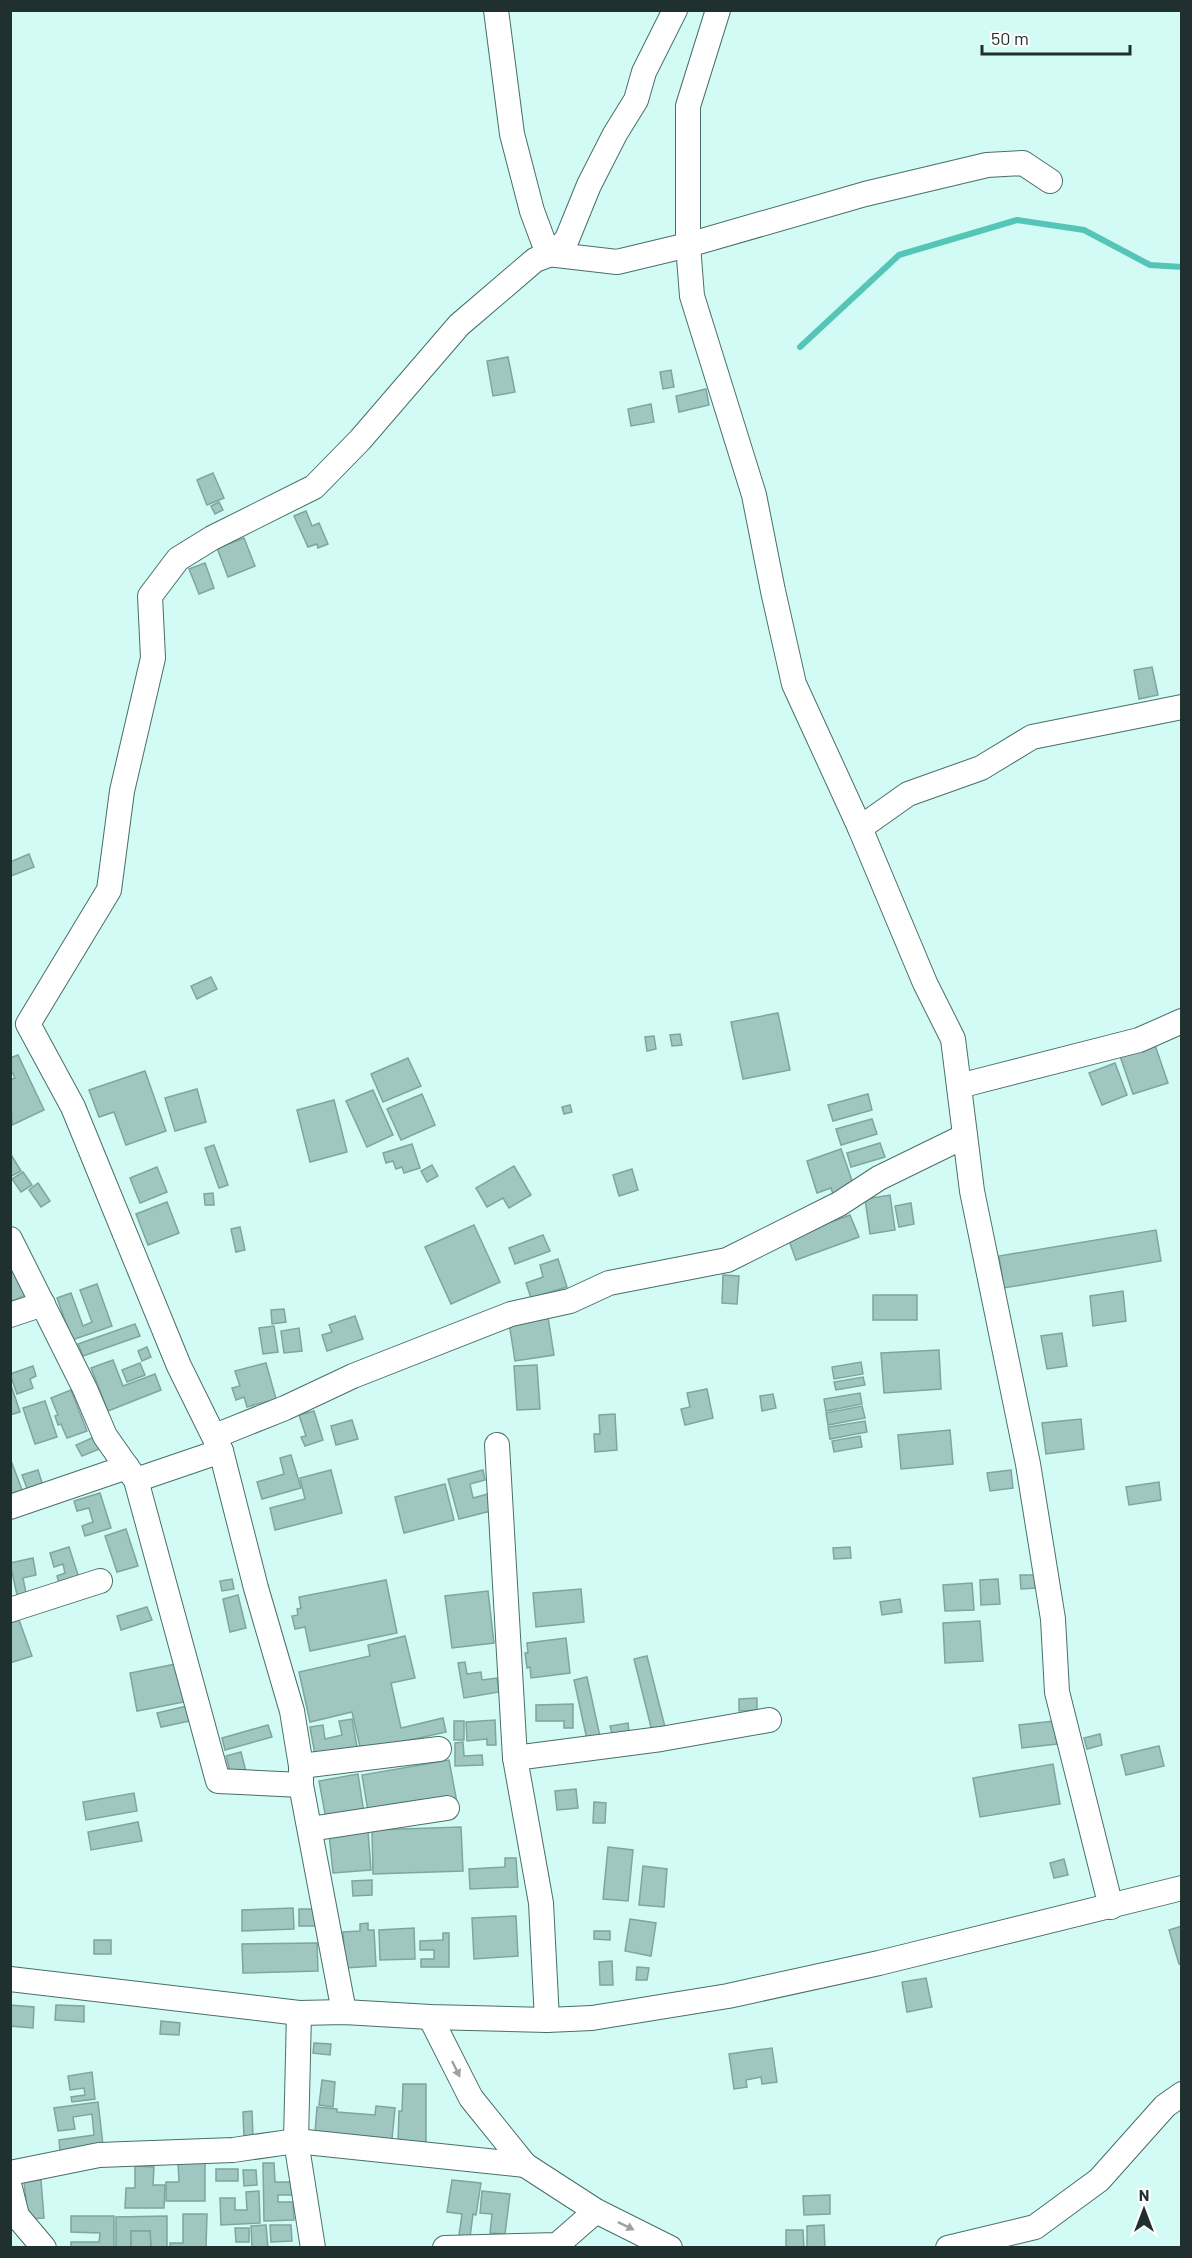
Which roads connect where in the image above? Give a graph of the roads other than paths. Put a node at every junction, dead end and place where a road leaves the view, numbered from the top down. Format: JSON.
{"nodes":[{"id":1,"x":496,"y":10,"type":"edge"},
{"id":2,"x":675,"y":10,"type":"edge"},
{"id":3,"x":718,"y":10,"type":"edge"},
{"id":4,"x":1050,"y":181,"type":"dead end"},
{"id":5,"x":688,"y":245,"type":"junction"},
{"id":6,"x":548,"y":254,"type":"junction"},
{"id":7,"x":1182,"y":707,"type":"edge"},
{"id":8,"x":860,"y":828,"type":"junction"},
{"id":9,"x":1182,"y":1021,"type":"edge"},
{"id":10,"x":19,"y":1024,"type":"edge"},
{"id":11,"x":959,"y":1086,"type":"junction"},
{"id":12,"x":965,"y":1136,"type":"junction"},
{"id":13,"x":10,"y":1239,"type":"edge"},
{"id":14,"x":43,"y":1304,"type":"junction"},
{"id":15,"x":10,"y":1315,"type":"edge"},
{"id":16,"x":218,"y":1443,"type":"junction"},
{"id":17,"x":497,"y":1445,"type":"dead end"},
{"id":18,"x":131,"y":1473,"type":"junction"},
{"id":19,"x":10,"y":1507,"type":"edge"},
{"id":20,"x":100,"y":1581,"type":"dead end"},
{"id":21,"x":10,"y":1610,"type":"edge"},
{"id":22,"x":769,"y":1720,"type":"dead end"},
{"id":23,"x":439,"y":1749,"type":"dead end"},
{"id":24,"x":515,"y":1758,"type":"junction"},
{"id":25,"x":301,"y":1775,"type":"junction"},
{"id":26,"x":447,"y":1808,"type":"dead end"},
{"id":27,"x":310,"y":1829,"type":"junction"},
{"id":28,"x":1182,"y":1888,"type":"edge"},
{"id":29,"x":1111,"y":1906,"type":"junction"},
{"id":30,"x":10,"y":1979,"type":"edge"},
{"id":31,"x":344,"y":2012,"type":"junction"},
{"id":32,"x":298,"y":2013,"type":"junction"},
{"id":33,"x":430,"y":2017,"type":"junction"},
{"id":34,"x":547,"y":2020,"type":"junction"},
{"id":35,"x":1182,"y":2094,"type":"edge"},
{"id":36,"x":296,"y":2141,"type":"junction"},
{"id":37,"x":525,"y":2165,"type":"junction"},
{"id":38,"x":10,"y":2173,"type":"edge"},
{"id":39,"x":10,"y":2187,"type":"edge"},
{"id":40,"x":596,"y":2211,"type":"junction"},
{"id":41,"x":44,"y":2247,"type":"edge"},
{"id":42,"x":313,"y":2247,"type":"edge"},
{"id":43,"x":446,"y":2247,"type":"edge"},
{"id":44,"x":670,"y":2247,"type":"edge"},
{"id":45,"x":948,"y":2247,"type":"edge"}],
"edges":[{"from":1,"to":6,"type":"street"},
{"from":2,"to":6,"type":"street"},
{"from":3,"to":5,"type":"street"},
{"from":4,"to":5,"type":"street"},
{"from":5,"to":6,"type":"street"},
{"from":5,"to":8,"type":"street"},
{"from":6,"to":10,"type":"street"},
{"from":7,"to":8,"type":"street"},
{"from":8,"to":11,"type":"street"},
{"from":9,"to":11,"type":"street"},
{"from":10,"to":16,"type":"street"},
{"from":11,"to":12,"type":"street"},
{"from":12,"to":16,"type":"street"},
{"from":12,"to":29,"type":"street"},
{"from":13,"to":14,"type":"street"},
{"from":14,"to":15,"type":"street"},
{"from":14,"to":18,"type":"street"},
{"from":16,"to":18,"type":"street"},
{"from":16,"to":25,"type":"street"},
{"from":17,"to":24,"type":"street"},
{"from":18,"to":19,"type":"street"},
{"from":18,"to":25,"type":"street"},
{"from":20,"to":21,"type":"street"},
{"from":22,"to":24,"type":"street"},
{"from":23,"to":25,"type":"street"},
{"from":24,"to":34,"type":"street"},
{"from":25,"to":27,"type":"street"},
{"from":26,"to":27,"type":"street"},
{"from":27,"to":31,"type":"street"},
{"from":28,"to":29,"type":"street"},
{"from":29,"to":34,"type":"street"},
{"from":30,"to":32,"type":"street"},
{"from":31,"to":32,"type":"street"},
{"from":31,"to":33,"type":"street"},
{"from":32,"to":36,"type":"street"},
{"from":33,"to":34,"type":"street"},
{"from":33,"to":37,"type":"street","one_way":true},
{"from":35,"to":45,"type":"street"},
{"from":36,"to":37,"type":"street"},
{"from":36,"to":38,"type":"street"},
{"from":36,"to":42,"type":"street"},
{"from":37,"to":40,"type":"street"},
{"from":39,"to":41,"type":"street"},
{"from":40,"to":43,"type":"street"},
{"from":40,"to":44,"type":"street","one_way":true}]}
